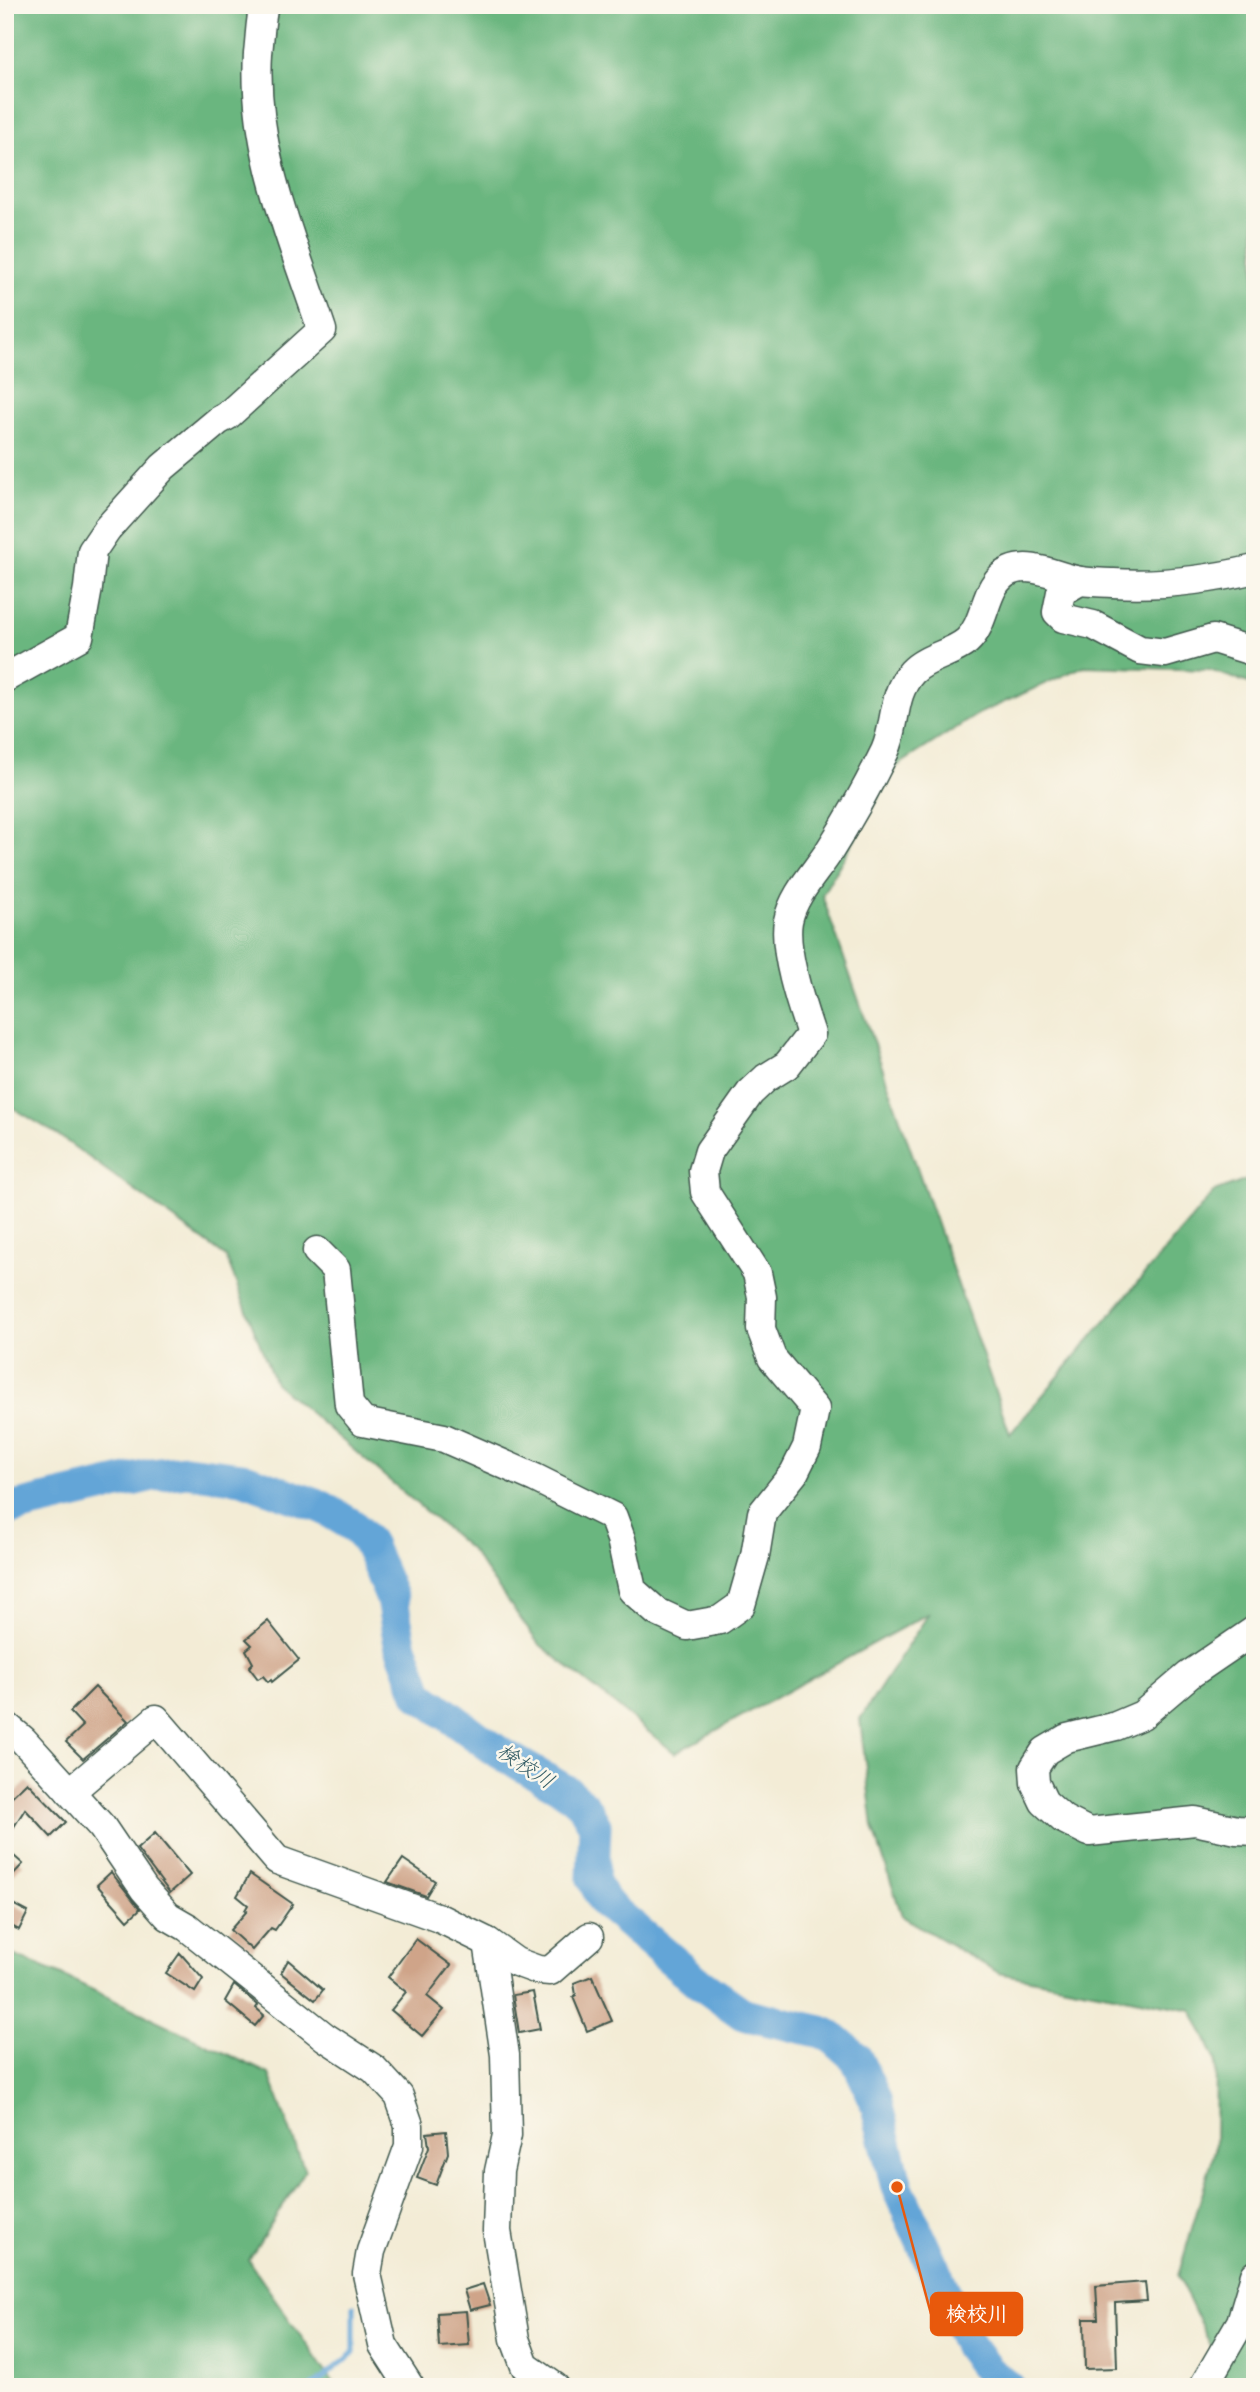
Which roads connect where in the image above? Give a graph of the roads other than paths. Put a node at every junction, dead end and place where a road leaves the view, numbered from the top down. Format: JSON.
{"nodes":[{"id":1,"x":264,"y":5,"type":"edge"},
{"id":2,"x":1255,"y":569,"type":"edge"},
{"id":3,"x":1080,"y":581,"type":"junction"},
{"id":4,"x":1255,"y":652,"type":"edge"},
{"id":5,"x":5,"y":678,"type":"edge"},
{"id":6,"x":317,"y":1251,"type":"dead end"},
{"id":7,"x":1255,"y":1630,"type":"edge"},
{"id":8,"x":5,"y":1725,"type":"edge"},
{"id":9,"x":70,"y":1792,"type":"junction"},
{"id":10,"x":1255,"y":1831,"type":"edge"},
{"id":11,"x":589,"y":1937,"type":"dead end"},
{"id":12,"x":488,"y":1942,"type":"junction"},
{"id":13,"x":1255,"y":2275,"type":"edge"},
{"id":14,"x":411,"y":2387,"type":"edge"},
{"id":15,"x":555,"y":2387,"type":"edge"},
{"id":16,"x":1203,"y":2387,"type":"edge"}],
"edges":[{"from":1,"to":5,"type":"street"},
{"from":2,"to":3,"type":"street"},
{"from":3,"to":4,"type":"street"},
{"from":3,"to":6,"type":"street"},
{"from":7,"to":10,"type":"street"},
{"from":8,"to":9,"type":"street"},
{"from":9,"to":12,"type":"street"},
{"from":9,"to":14,"type":"street"},
{"from":11,"to":12,"type":"street"},
{"from":12,"to":15,"type":"street"},
{"from":13,"to":16,"type":"street"}]}
